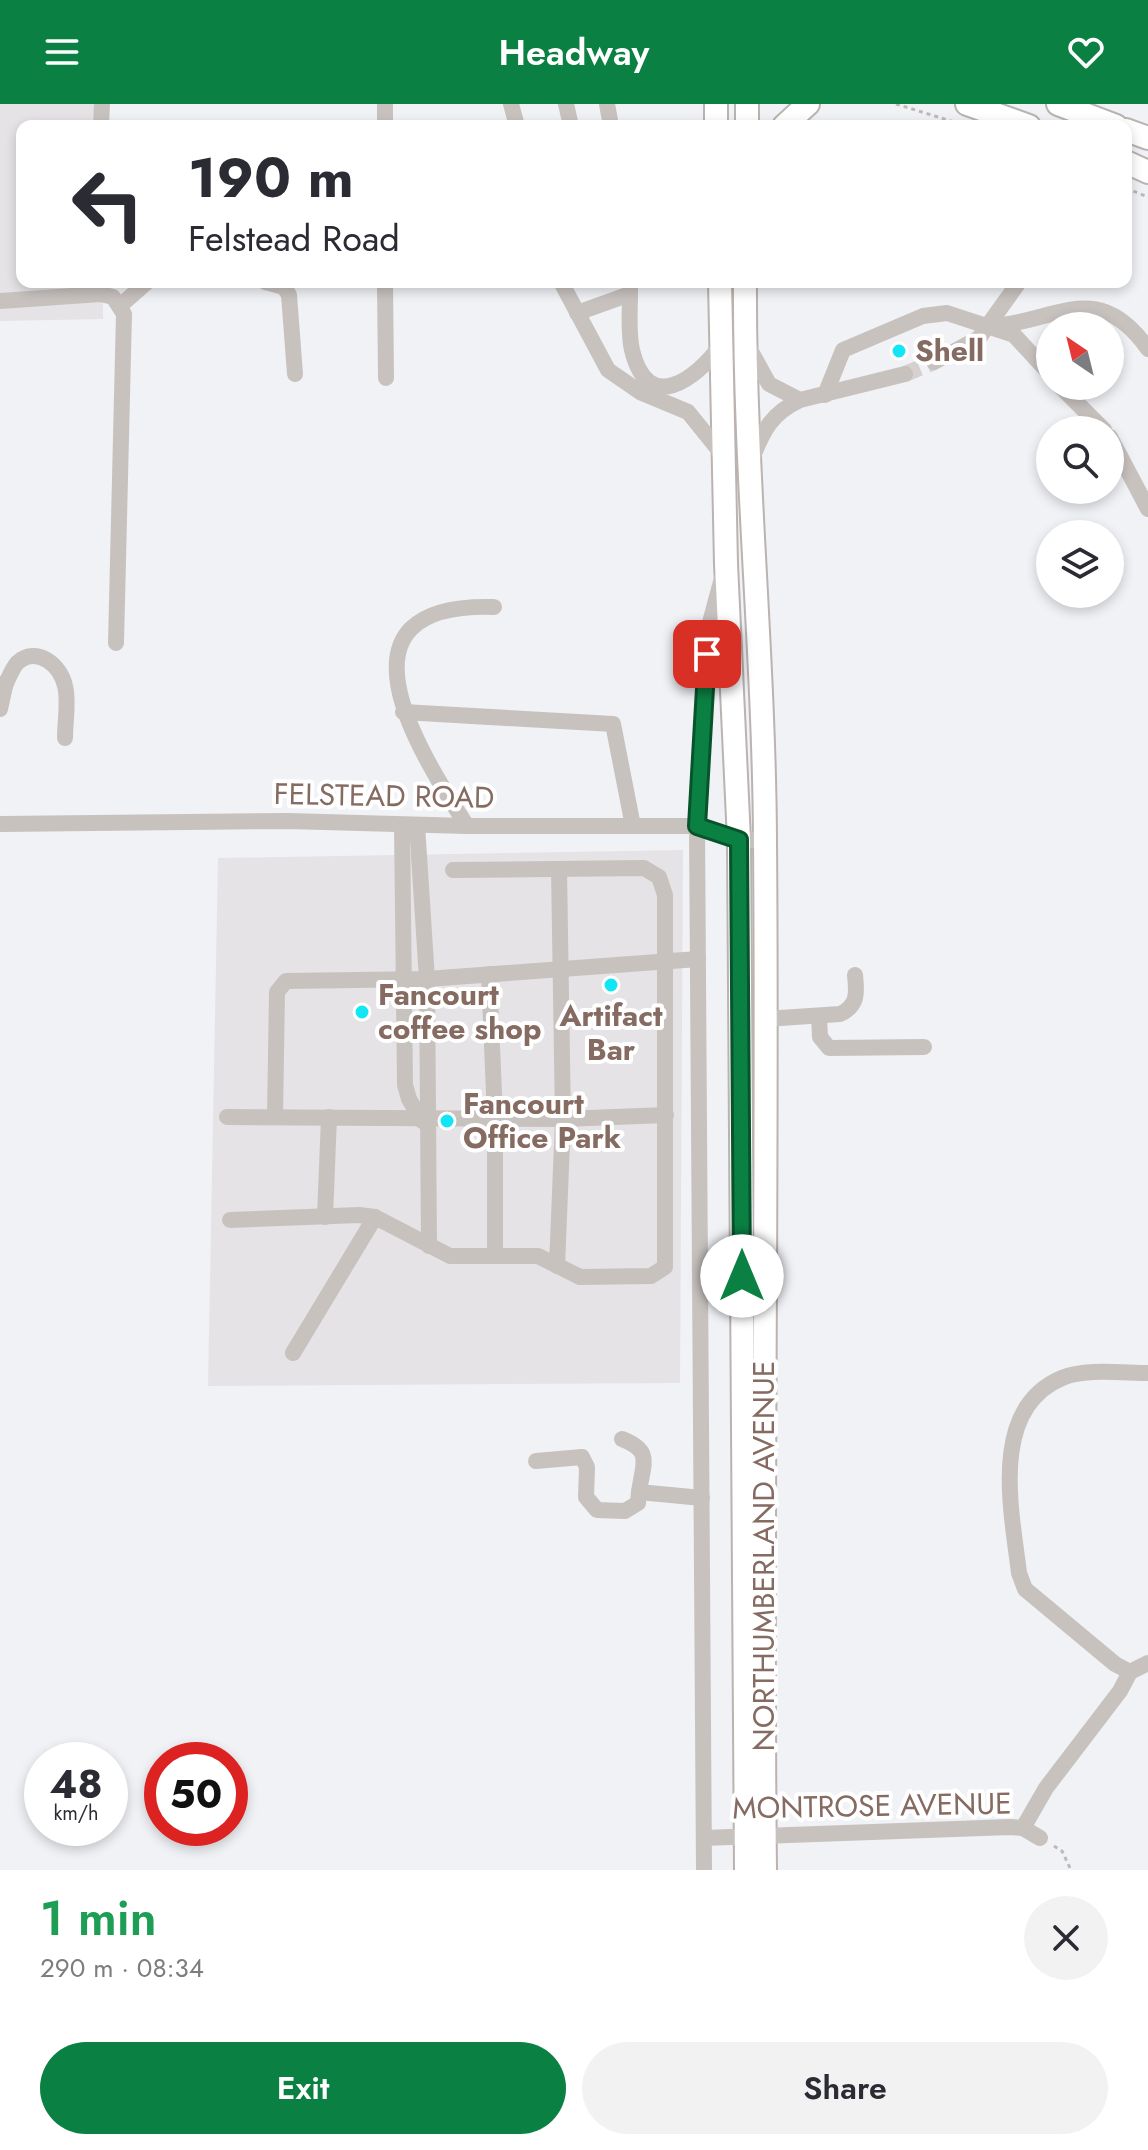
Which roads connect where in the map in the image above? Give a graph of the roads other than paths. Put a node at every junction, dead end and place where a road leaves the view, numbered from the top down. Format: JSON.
{"nodes":[{"id":1,"x":808,"y":104,"type":"edge"},
{"id":2,"x":967,"y":104,"type":"edge"},
{"id":3,"x":1058,"y":104,"type":"edge"},
{"id":4,"x":791,"y":120,"type":"edge"},
{"id":5,"x":1012,"y":120,"type":"edge"},
{"id":6,"x":1100,"y":120,"type":"edge"},
{"id":7,"x":101,"y":288,"type":"edge"},
{"id":8,"x":140,"y":288,"type":"edge"},
{"id":9,"x":285,"y":288,"type":"edge"},
{"id":10,"x":385,"y":288,"type":"edge"},
{"id":11,"x":564,"y":288,"type":"edge"},
{"id":12,"x":630,"y":288,"type":"edge"},
{"id":13,"x":720,"y":288,"type":"edge"},
{"id":14,"x":745,"y":288,"type":"edge"},
{"id":15,"x":1015,"y":288,"type":"edge"},
{"id":16,"x":0,"y":301,"type":"edge"},
{"id":17,"x":121,"y":305,"type":"junction"},
{"id":18,"x":577,"y":313,"type":"junction"},
{"id":19,"x":988,"y":327,"type":"junction"},
{"id":20,"x":745,"y":338,"type":"junction"},
{"id":21,"x":721,"y":345,"type":"junction"},
{"id":22,"x":1148,"y":349,"type":"edge"},
{"id":23,"x":1036,"y":357,"type":"edge"},
{"id":24,"x":934,"y":362,"type":"tunnel mouth"},
{"id":25,"x":295,"y":374,"type":"dead end"},
{"id":26,"x":905,"y":374,"type":"tunnel mouth"},
{"id":27,"x":386,"y":378,"type":"dead end"},
{"id":28,"x":825,"y":395,"type":"junction"},
{"id":29,"x":800,"y":400,"type":"junction"},
{"id":30,"x":1074,"y":400,"type":"edge"},
{"id":31,"x":1090,"y":416,"type":"edge"},
{"id":32,"x":722,"y":454,"type":"junction"},
{"id":33,"x":752,"y":460,"type":"junction"},
{"id":34,"x":1124,"y":464,"type":"edge"},
{"id":35,"x":1148,"y":509,"type":"edge"},
{"id":36,"x":726,"y":564,"type":"junction"},
{"id":37,"x":494,"y":607,"type":"dead end"},
{"id":38,"x":116,"y":643,"type":"dead end"},
{"id":39,"x":3,"y":685,"type":"edge"},
{"id":40,"x":0,"y":709,"type":"edge"},
{"id":41,"x":403,"y":712,"type":"junction"},
{"id":42,"x":65,"y":738,"type":"dead end"},
{"id":43,"x":0,"y":824,"type":"edge"},
{"id":44,"x":410,"y":825,"type":"junction"},
{"id":45,"x":467,"y":826,"type":"junction"},
{"id":46,"x":633,"y":826,"type":"junction"},
{"id":47,"x":697,"y":826,"type":"junction"},
{"id":48,"x":739,"y":840,"type":"junction"},
{"id":49,"x":765,"y":840,"type":"junction"},
{"id":50,"x":559,"y":869,"type":"junction"},
{"id":51,"x":453,"y":870,"type":"dead end"},
{"id":52,"x":665,"y":959,"type":"junction"},
{"id":53,"x":698,"y":959,"type":"junction"},
{"id":54,"x":561,"y":971,"type":"junction"},
{"id":55,"x":489,"y":974,"type":"junction"},
{"id":56,"x":855,"y":975,"type":"dead end"},
{"id":57,"x":427,"y":979,"type":"junction"},
{"id":58,"x":404,"y":980,"type":"junction"},
{"id":59,"x":819,"y":1016,"type":"junction"},
{"id":60,"x":765,"y":1019,"type":"junction"},
{"id":61,"x":405,"y":1045,"type":"junction"},
{"id":62,"x":426,"y":1045,"type":"junction"},
{"id":63,"x":924,"y":1047,"type":"dead end"},
{"id":64,"x":666,"y":1115,"type":"junction"},
{"id":65,"x":227,"y":1117,"type":"dead end"},
{"id":66,"x":275,"y":1117,"type":"junction"},
{"id":67,"x":329,"y":1117,"type":"junction"},
{"id":68,"x":495,"y":1117,"type":"junction"},
{"id":69,"x":423,"y":1119,"type":"junction"},
{"id":70,"x":563,"y":1119,"type":"junction"},
{"id":71,"x":325,"y":1217,"type":"junction"},
{"id":72,"x":375,"y":1217,"type":"junction"},
{"id":73,"x":230,"y":1220,"type":"dead end"},
{"id":74,"x":429,"y":1246,"type":"junction"},
{"id":75,"x":495,"y":1256,"type":"junction"},
{"id":76,"x":557,"y":1266,"type":"junction"},
{"id":77,"x":293,"y":1353,"type":"dead end"},
{"id":78,"x":1148,"y":1373,"type":"edge"},
{"id":79,"x":622,"y":1439,"type":"dead end"},
{"id":80,"x":536,"y":1461,"type":"dead end"},
{"id":81,"x":639,"y":1492,"type":"junction"},
{"id":82,"x":702,"y":1498,"type":"junction"},
{"id":83,"x":1148,"y":1663,"type":"edge"},
{"id":84,"x":1130,"y":1672,"type":"junction"},
{"id":85,"x":1023,"y":1828,"type":"junction"},
{"id":86,"x":755,"y":1836,"type":"junction"},
{"id":87,"x":704,"y":1838,"type":"junction"},
{"id":88,"x":1040,"y":1838,"type":"road end"},
{"id":89,"x":704,"y":1870,"type":"edge"},
{"id":90,"x":746,"y":1870,"type":"edge"},
{"id":91,"x":765,"y":1870,"type":"edge"}],
"edges":[{"from":1,"to":4,"type":"main road"},
{"from":2,"to":5,"type":"main road"},
{"from":3,"to":6,"type":"main road"},
{"from":7,"to":16,"type":"street"},
{"from":7,"to":17,"type":"street"},
{"from":8,"to":17,"type":"street"},
{"from":9,"to":25,"type":"street"},
{"from":10,"to":27,"type":"street"},
{"from":11,"to":18,"type":"street"},
{"from":12,"to":18,"type":"street"},
{"from":12,"to":21,"type":"street"},
{"from":13,"to":21,"type":"main road","name":"NORTHUMBERLAND AVENUE"},
{"from":14,"to":20,"type":"main road","name":"NORTHUMBERLAND AVENUE"},
{"from":15,"to":19,"type":"street"},
{"from":17,"to":38,"type":"street"},
{"from":18,"to":32,"type":"street"},
{"from":19,"to":22,"type":"street"},
{"from":19,"to":23,"type":"street"},
{"from":19,"to":24,"type":"street"},
{"from":19,"to":28,"type":"street"},
{"from":20,"to":29,"type":"street"},
{"from":20,"to":33,"type":"main road","name":"NORTHUMBERLAND AVENUE"},
{"from":21,"to":32,"type":"main road","name":"NORTHUMBERLAND AVENUE"},
{"from":26,"to":28,"type":"street"},
{"from":28,"to":29,"type":"street"},
{"from":29,"to":33,"type":"street"},
{"from":30,"to":31,"type":"street"},
{"from":32,"to":36,"type":"main road","name":"NORTHUMBERLAND AVENUE"},
{"from":33,"to":49,"type":"main road","name":"NORTHUMBERLAND AVENUE"},
{"from":34,"to":35,"type":"street"},
{"from":36,"to":47,"type":"street"},
{"from":36,"to":48,"type":"main road","name":"NORTHUMBERLAND AVENUE"},
{"from":37,"to":41,"type":"street"},
{"from":39,"to":40,"type":"street"},
{"from":39,"to":42,"type":"street"},
{"from":41,"to":45,"type":"street"},
{"from":41,"to":46,"type":"street"},
{"from":43,"to":44,"type":"street","name":"FELSTEAD ROAD"},
{"from":44,"to":45,"type":"street","name":"FELSTEAD ROAD"},
{"from":44,"to":57,"type":"street"},
{"from":44,"to":58,"type":"street"},
{"from":45,"to":46,"type":"street","name":"FELSTEAD ROAD"},
{"from":46,"to":47,"type":"street","name":"FELSTEAD ROAD"},
{"from":47,"to":48,"type":"street","name":"FELSTEAD ROAD"},
{"from":47,"to":53,"type":"street"},
{"from":48,"to":49,"type":"street","name":"FELSTEAD ROAD"},
{"from":48,"to":86,"type":"main road","name":"NORTHUMBERLAND AVENUE"},
{"from":49,"to":60,"type":"main road","name":"NORTHUMBERLAND AVENUE"},
{"from":50,"to":51,"type":"street"},
{"from":50,"to":52,"type":"street"},
{"from":50,"to":54,"type":"street"},
{"from":52,"to":53,"type":"street"},
{"from":52,"to":54,"type":"street"},
{"from":52,"to":64,"type":"street"},
{"from":53,"to":82,"type":"street"},
{"from":54,"to":55,"type":"street"},
{"from":54,"to":70,"type":"street"},
{"from":55,"to":57,"type":"street"},
{"from":55,"to":68,"type":"street"},
{"from":56,"to":59,"type":"street"},
{"from":57,"to":58,"type":"street"},
{"from":57,"to":62,"type":"street"},
{"from":58,"to":61,"type":"street"},
{"from":58,"to":66,"type":"street"},
{"from":59,"to":60,"type":"street"},
{"from":59,"to":63,"type":"street"},
{"from":60,"to":86,"type":"main road","name":"NORTHUMBERLAND AVENUE"},
{"from":61,"to":62,"type":"street"},
{"from":61,"to":69,"type":"street"},
{"from":62,"to":69,"type":"street"},
{"from":64,"to":70,"type":"street"},
{"from":64,"to":76,"type":"street"},
{"from":65,"to":66,"type":"street"},
{"from":66,"to":67,"type":"street"},
{"from":67,"to":69,"type":"street"},
{"from":67,"to":71,"type":"street"},
{"from":68,"to":69,"type":"street"},
{"from":68,"to":70,"type":"street"},
{"from":68,"to":75,"type":"street"},
{"from":69,"to":74,"type":"street"},
{"from":70,"to":76,"type":"street"},
{"from":71,"to":72,"type":"street"},
{"from":71,"to":73,"type":"street"},
{"from":72,"to":74,"type":"street"},
{"from":72,"to":77,"type":"street"},
{"from":74,"to":75,"type":"street"},
{"from":75,"to":76,"type":"street"},
{"from":78,"to":84,"type":"street"},
{"from":79,"to":81,"type":"street"},
{"from":80,"to":81,"type":"street"},
{"from":81,"to":82,"type":"street"},
{"from":82,"to":87,"type":"street"},
{"from":83,"to":84,"type":"street"},
{"from":84,"to":85,"type":"street"},
{"from":85,"to":86,"type":"street","name":"MONTROSE AVENUE"},
{"from":85,"to":88,"type":"street","name":"MONTROSE AVENUE"},
{"from":86,"to":87,"type":"street","name":"MONTROSE AVENUE"},
{"from":86,"to":90,"type":"main road","name":"NORTHUMBERLAND AVENUE"},
{"from":86,"to":91,"type":"main road","name":"NORTHUMBERLAND AVENUE"},
{"from":87,"to":89,"type":"street"}]}
